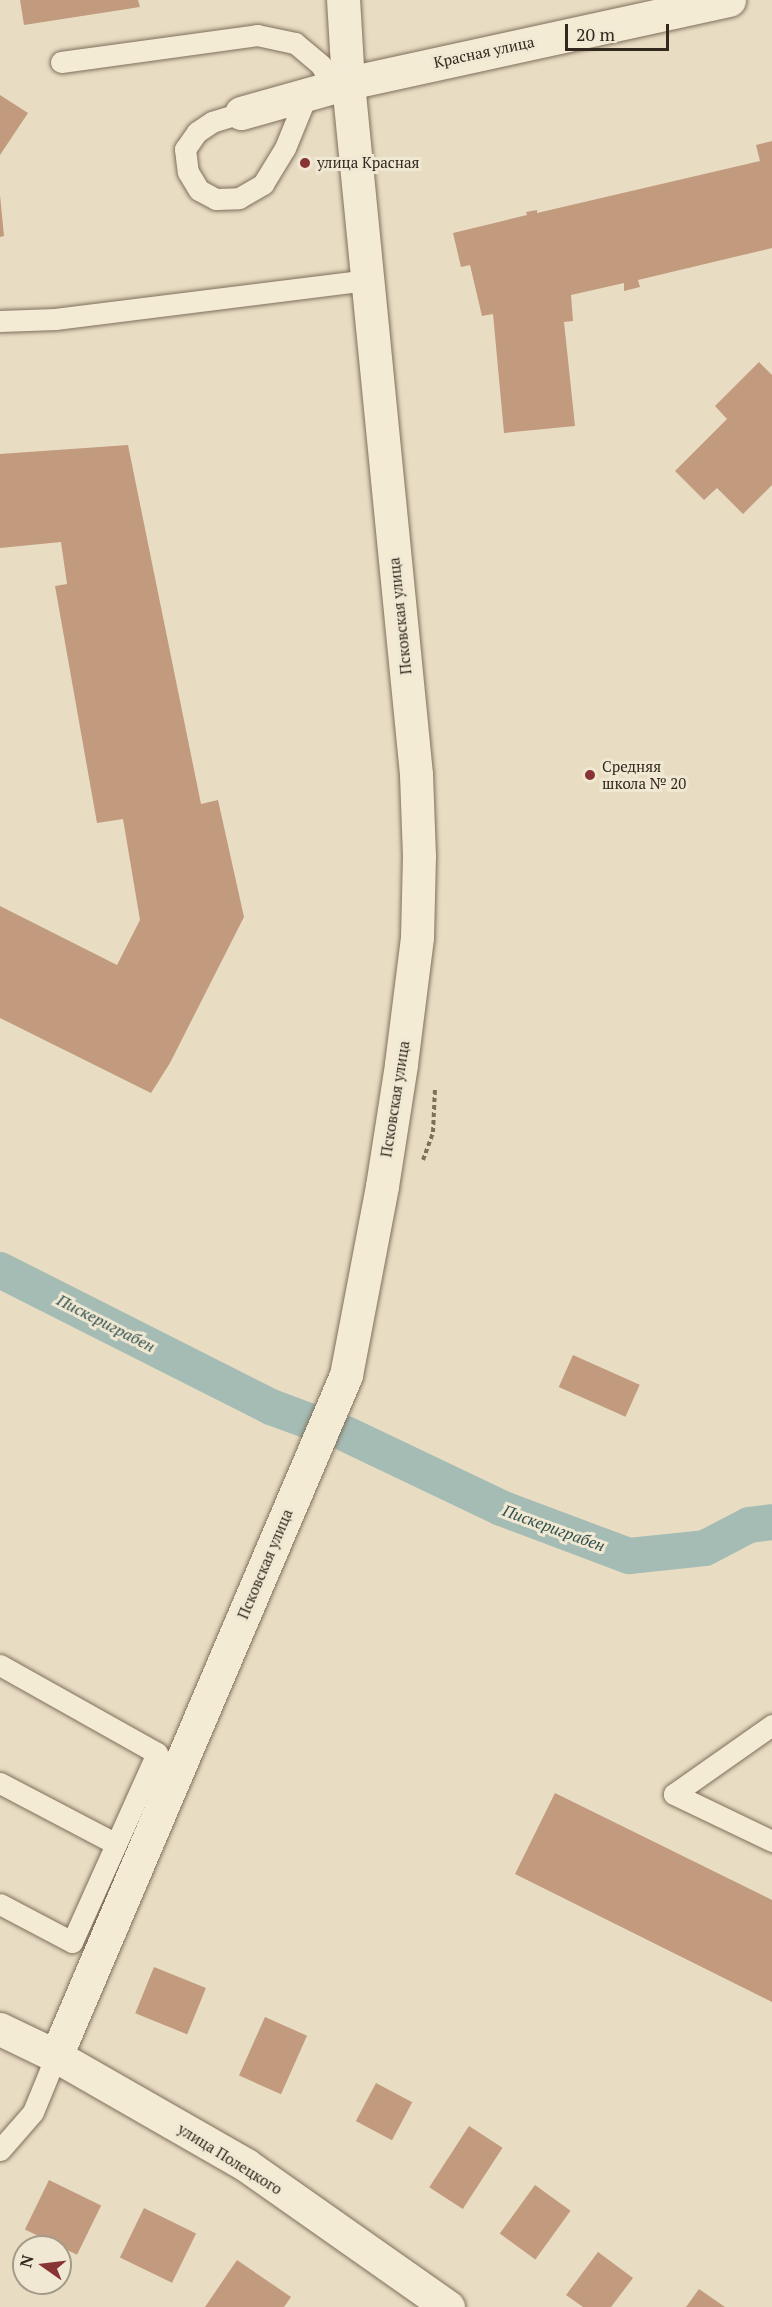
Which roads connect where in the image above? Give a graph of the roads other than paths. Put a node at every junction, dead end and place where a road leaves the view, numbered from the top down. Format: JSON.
{"nodes":[{"id":1,"x":343,"y":0,"type":"edge"},
{"id":2,"x":729,"y":0,"type":"edge"},
{"id":3,"x":61,"y":62,"type":"dead end"},
{"id":4,"x":329,"y":88,"type":"junction"},
{"id":5,"x":241,"y":113,"type":"joint"},
{"id":6,"x":367,"y":280,"type":"junction"},
{"id":7,"x":0,"y":321,"type":"edge"},
{"id":8,"x":0,"y":1665,"type":"edge"},
{"id":9,"x":772,"y":1725,"type":"edge"},
{"id":10,"x":0,"y":1783,"type":"edge"},
{"id":11,"x":772,"y":1841,"type":"edge"},
{"id":12,"x":116,"y":1844,"type":"junction"},
{"id":13,"x":0,"y":1904,"type":"edge"},
{"id":14,"x":0,"y":2029,"type":"edge"},
{"id":15,"x":56,"y":2056,"type":"junction"},
{"id":16,"x":0,"y":2150,"type":"edge"},
{"id":17,"x":448,"y":2307,"type":"edge"}],
"edges":[{"from":1,"to":4,"type":"street","name":"Псковская улица"},
{"from":2,"to":4,"type":"street","name":"Красная улица"},
{"from":3,"to":4,"type":"lane"},
{"from":4,"to":5,"type":"street","name":"Красная улица"},
{"from":4,"to":5,"type":"lane"},
{"from":4,"to":6,"type":"street","name":"Псковская улица"},
{"from":6,"to":7,"type":"lane"},
{"from":6,"to":15,"type":"street","name":"Псковская улица"},
{"from":8,"to":12,"type":"lane"},
{"from":9,"to":11,"type":"lane"},
{"from":10,"to":12,"type":"lane"},
{"from":12,"to":13,"type":"lane"},
{"from":14,"to":15,"type":"street","name":"улица Полецкого"},
{"from":15,"to":16,"type":"lane"},
{"from":15,"to":17,"type":"street","name":"улица Полецкого"}]}
